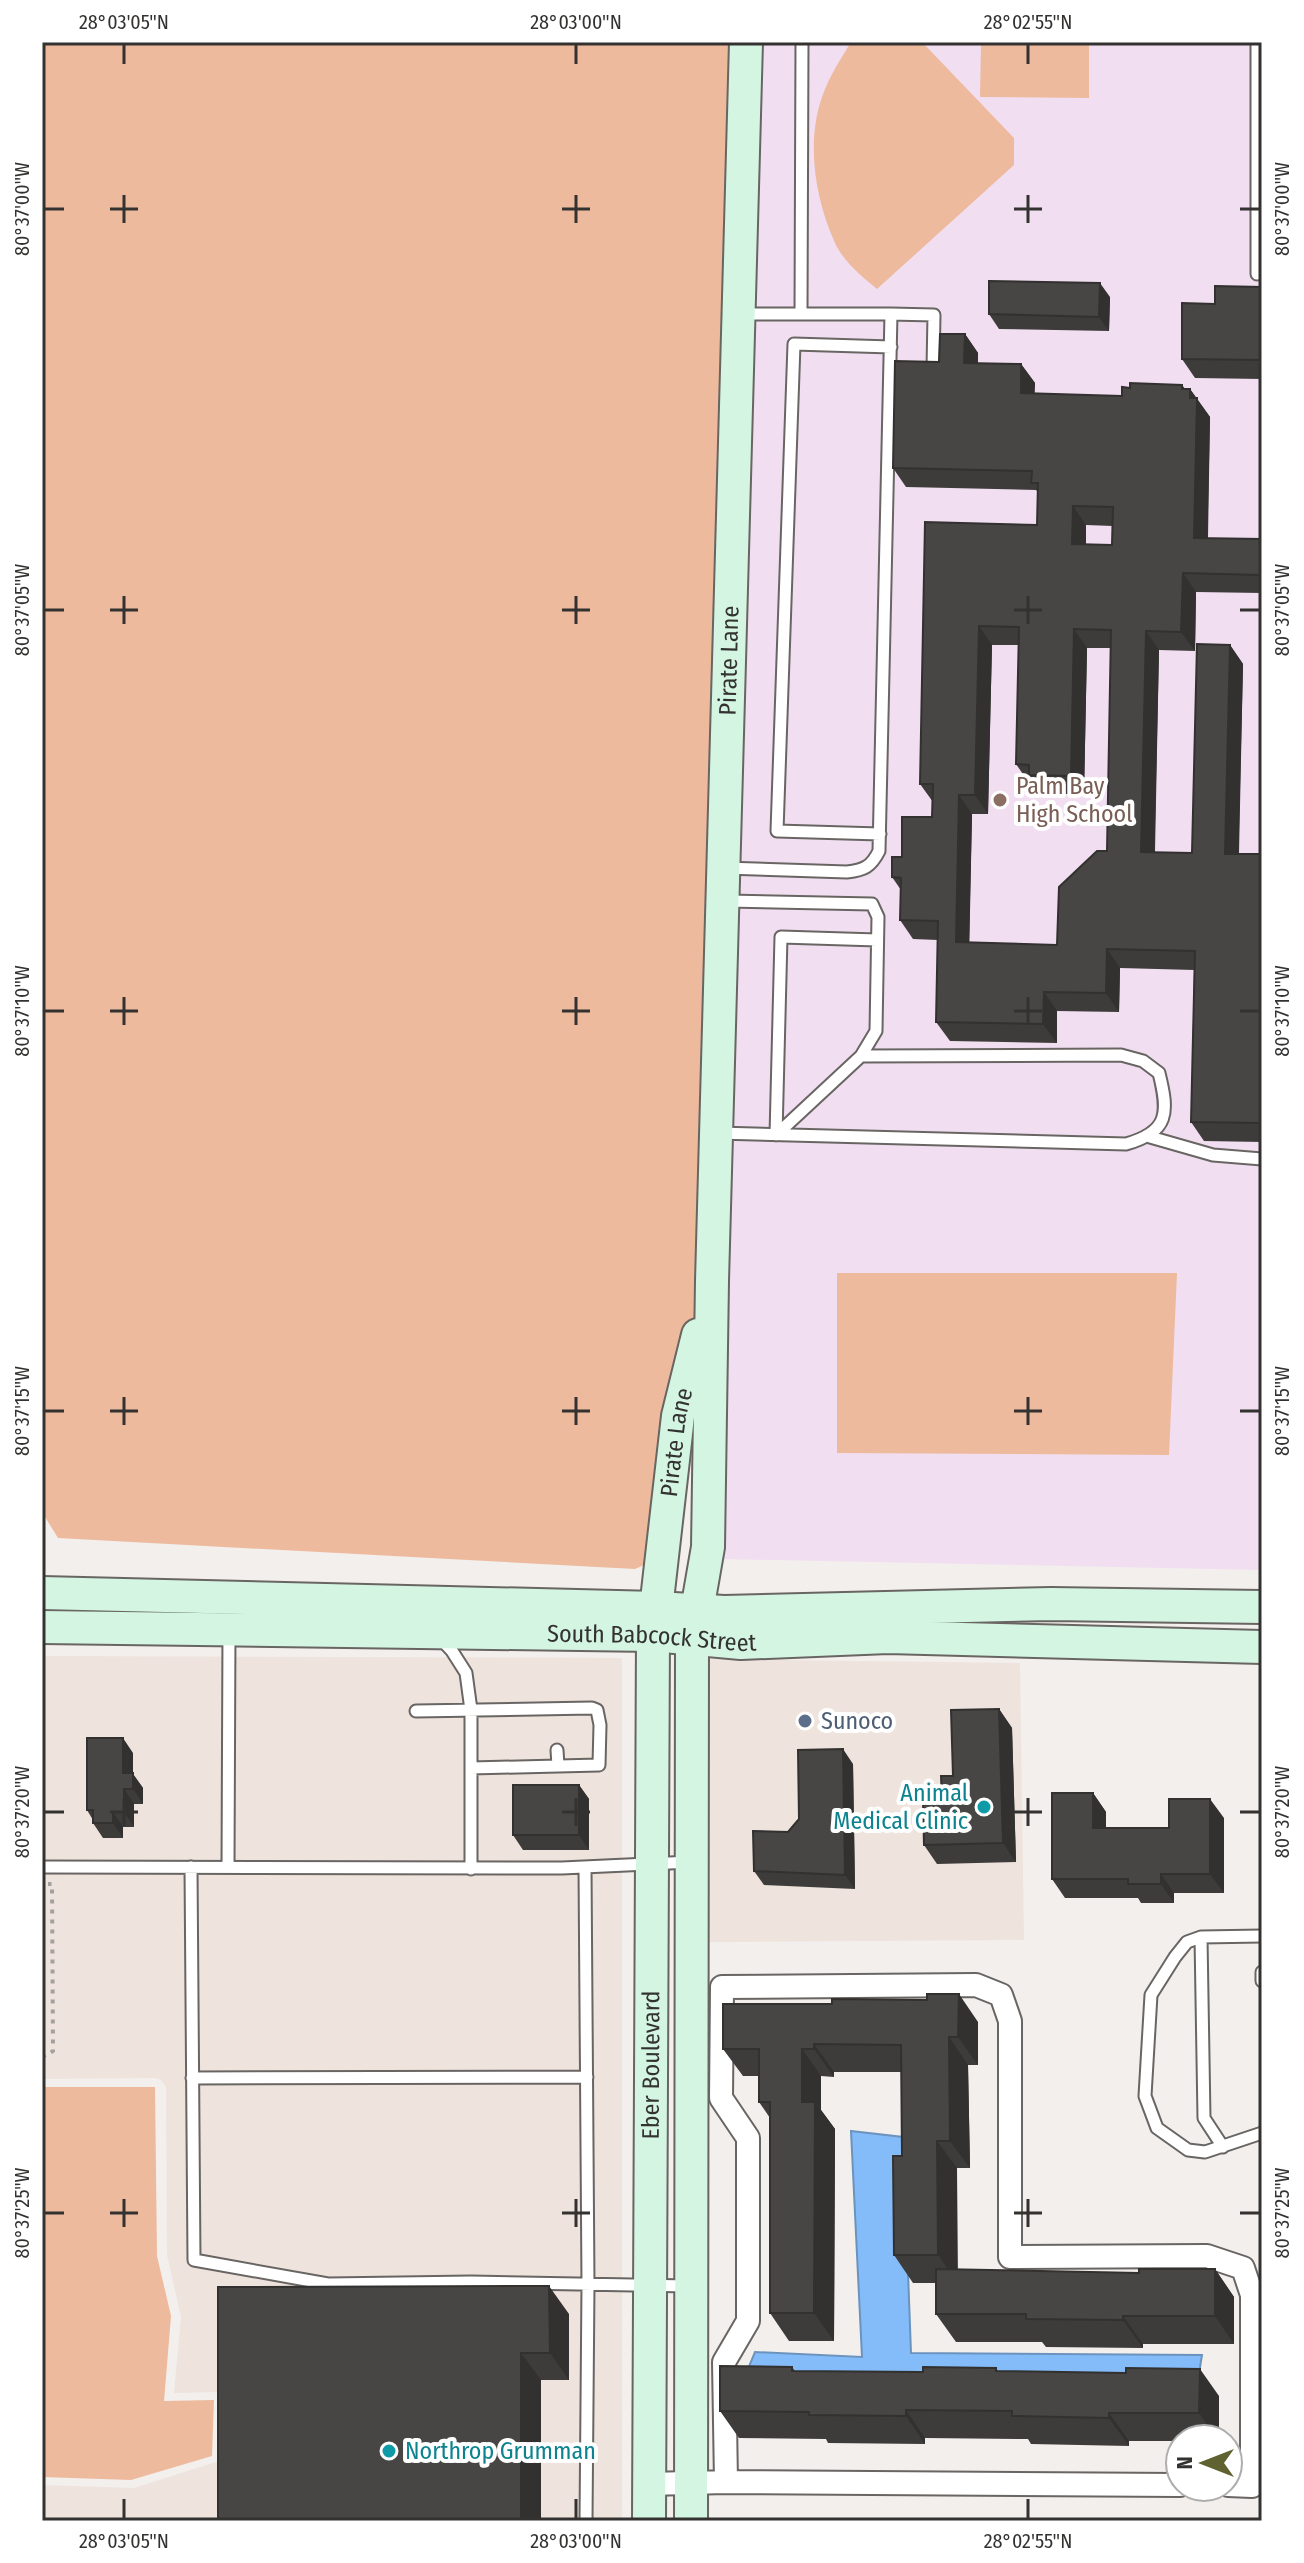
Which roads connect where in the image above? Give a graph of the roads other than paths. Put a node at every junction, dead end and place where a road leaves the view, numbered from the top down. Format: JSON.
{"nodes":[{"id":1,"x":746,"y":42,"type":"edge"},
{"id":2,"x":802,"y":42,"type":"edge"},
{"id":3,"x":1257,"y":42,"type":"edge"},
{"id":4,"x":1257,"y":274,"type":"dead end"},
{"id":5,"x":738,"y":314,"type":"junction"},
{"id":6,"x":801,"y":314,"type":"junction"},
{"id":7,"x":891,"y":314,"type":"junction"},
{"id":8,"x":891,"y":347,"type":"junction"},
{"id":9,"x":933,"y":368,"type":"edge"},
{"id":10,"x":880,"y":834,"type":"junction"},
{"id":11,"x":723,"y":868,"type":"junction"},
{"id":12,"x":722,"y":901,"type":"junction"},
{"id":13,"x":877,"y":940,"type":"junction"},
{"id":14,"x":861,"y":1056,"type":"junction"},
{"id":15,"x":716,"y":1133,"type":"junction"},
{"id":16,"x":776,"y":1135,"type":"junction"},
{"id":17,"x":1150,"y":1137,"type":"junction"},
{"id":18,"x":1262,"y":1159,"type":"edge"},
{"id":19,"x":712,"y":1281,"type":"junction"},
{"id":20,"x":42,"y":1593,"type":"edge"},
{"id":21,"x":1262,"y":1607,"type":"edge"},
{"id":22,"x":655,"y":1621,"type":"junction"},
{"id":23,"x":695,"y":1624,"type":"junction"},
{"id":24,"x":42,"y":1627,"type":"edge"},
{"id":25,"x":229,"y":1629,"type":"junction"},
{"id":26,"x":434,"y":1632,"type":"junction"},
{"id":27,"x":1262,"y":1647,"type":"edge"},
{"id":28,"x":471,"y":1710,"type":"junction"},
{"id":29,"x":416,"y":1711,"type":"dead end"},
{"id":30,"x":557,"y":1750,"type":"dead end"},
{"id":31,"x":574,"y":1751,"type":"dead end"},
{"id":32,"x":492,"y":1753,"type":"dead end"},
{"id":33,"x":510,"y":1753,"type":"dead end"},
{"id":34,"x":530,"y":1753,"type":"dead end"},
{"id":35,"x":558,"y":1766,"type":"junction"},
{"id":36,"x":575,"y":1766,"type":"junction"},
{"id":37,"x":511,"y":1767,"type":"junction"},
{"id":38,"x":531,"y":1767,"type":"junction"},
{"id":39,"x":471,"y":1768,"type":"junction"},
{"id":40,"x":492,"y":1768,"type":"junction"},
{"id":41,"x":691,"y":1862,"type":"junction"},
{"id":42,"x":651,"y":1865,"type":"junction"},
{"id":43,"x":42,"y":1867,"type":"edge"},
{"id":44,"x":191,"y":1867,"type":"junction"},
{"id":45,"x":228,"y":1867,"type":"junction"},
{"id":46,"x":585,"y":1867,"type":"junction"},
{"id":47,"x":471,"y":1869,"type":"junction"},
{"id":48,"x":1262,"y":1936,"type":"edge"},
{"id":49,"x":1201,"y":1937,"type":"junction"},
{"id":50,"x":1262,"y":1972,"type":"edge"},
{"id":51,"x":1262,"y":1981,"type":"edge"},
{"id":52,"x":707,"y":1987,"type":"junction"},
{"id":53,"x":587,"y":2077,"type":"junction"},
{"id":54,"x":192,"y":2078,"type":"junction"},
{"id":55,"x":1262,"y":2133,"type":"edge"},
{"id":56,"x":1223,"y":2147,"type":"junction"},
{"id":57,"x":588,"y":2285,"type":"junction"},
{"id":58,"x":691,"y":2286,"type":"junction"},
{"id":59,"x":650,"y":2287,"type":"junction"},
{"id":60,"x":691,"y":2482,"type":"junction"},
{"id":61,"x":726,"y":2482,"type":"junction"},
{"id":62,"x":649,"y":2484,"type":"junction"},
{"id":63,"x":1164,"y":2485,"type":"edge"},
{"id":64,"x":1244,"y":2486,"type":"edge"},
{"id":65,"x":586,"y":2521,"type":"edge"},
{"id":66,"x":649,"y":2521,"type":"edge"},
{"id":67,"x":691,"y":2521,"type":"edge"}],
"edges":[{"from":1,"to":5,"type":"street","name":"Pirate Lane"},
{"from":2,"to":6,"type":"lane"},
{"from":3,"to":4,"type":"lane"},
{"from":5,"to":6,"type":"lane"},
{"from":5,"to":11,"type":"street","name":"Pirate Lane"},
{"from":6,"to":7,"type":"lane"},
{"from":7,"to":8,"type":"lane"},
{"from":7,"to":9,"type":"lane"},
{"from":8,"to":10,"type":"lane"},
{"from":8,"to":10,"type":"lane"},
{"from":10,"to":11,"type":"lane"},
{"from":11,"to":12,"type":"street","name":"Pirate Lane"},
{"from":12,"to":13,"type":"lane"},
{"from":12,"to":15,"type":"street","name":"Pirate Lane"},
{"from":13,"to":14,"type":"lane"},
{"from":13,"to":16,"type":"lane"},
{"from":14,"to":16,"type":"lane"},
{"from":14,"to":17,"type":"lane"},
{"from":15,"to":16,"type":"lane"},
{"from":15,"to":19,"type":"street","name":"Pirate Lane"},
{"from":16,"to":17,"type":"lane"},
{"from":17,"to":18,"type":"lane"},
{"from":19,"to":22,"type":"street","name":"Pirate Lane"},
{"from":19,"to":23,"type":"street","name":"Pirate Lane"},
{"from":20,"to":22,"type":"street","name":"South Babcock Street"},
{"from":21,"to":23,"type":"street","name":"South Babcock Street"},
{"from":22,"to":23,"type":"street","name":"South Babcock Street"},
{"from":22,"to":26,"type":"street","name":"South Babcock Street"},
{"from":22,"to":42,"type":"street","name":"Eber Boulevard"},
{"from":23,"to":27,"type":"street","name":"South Babcock Street"},
{"from":23,"to":41,"type":"street","name":"Eber Boulevard"},
{"from":24,"to":25,"type":"street","name":"South Babcock Street"},
{"from":25,"to":26,"type":"street","name":"South Babcock Street"},
{"from":25,"to":45,"type":"lane"},
{"from":26,"to":28,"type":"lane"},
{"from":28,"to":29,"type":"lane"},
{"from":28,"to":36,"type":"lane"},
{"from":28,"to":39,"type":"lane"},
{"from":30,"to":35,"type":"lane"},
{"from":31,"to":36,"type":"lane"},
{"from":32,"to":40,"type":"lane"},
{"from":33,"to":37,"type":"lane"},
{"from":34,"to":38,"type":"lane"},
{"from":35,"to":36,"type":"lane"},
{"from":35,"to":38,"type":"lane"},
{"from":37,"to":38,"type":"lane"},
{"from":37,"to":40,"type":"lane"},
{"from":39,"to":40,"type":"lane"},
{"from":39,"to":47,"type":"lane"},
{"from":41,"to":42,"type":"lane"},
{"from":41,"to":52,"type":"street","name":"Eber Boulevard"},
{"from":42,"to":46,"type":"lane"},
{"from":42,"to":59,"type":"street","name":"Eber Boulevard"},
{"from":43,"to":44,"type":"lane"},
{"from":44,"to":45,"type":"lane"},
{"from":44,"to":54,"type":"lane"},
{"from":45,"to":47,"type":"lane"},
{"from":46,"to":47,"type":"lane"},
{"from":46,"to":53,"type":"lane"},
{"from":48,"to":49,"type":"lane"},
{"from":49,"to":56,"type":"lane"},
{"from":49,"to":56,"type":"lane"},
{"from":50,"to":51,"type":"lane"},
{"from":52,"to":58,"type":"street","name":"Eber Boulevard"},
{"from":52,"to":61,"type":"street"},
{"from":52,"to":64,"type":"street"},
{"from":53,"to":54,"type":"lane"},
{"from":53,"to":57,"type":"lane"},
{"from":54,"to":57,"type":"lane"},
{"from":55,"to":56,"type":"lane"},
{"from":57,"to":59,"type":"lane"},
{"from":57,"to":65,"type":"lane"},
{"from":58,"to":59,"type":"lane"},
{"from":58,"to":60,"type":"street","name":"Eber Boulevard"},
{"from":59,"to":62,"type":"street","name":"Eber Boulevard"},
{"from":60,"to":61,"type":"street"},
{"from":60,"to":62,"type":"street"},
{"from":60,"to":67,"type":"street","name":"Eber Boulevard"},
{"from":61,"to":63,"type":"street"},
{"from":62,"to":66,"type":"street","name":"Eber Boulevard"}]}
